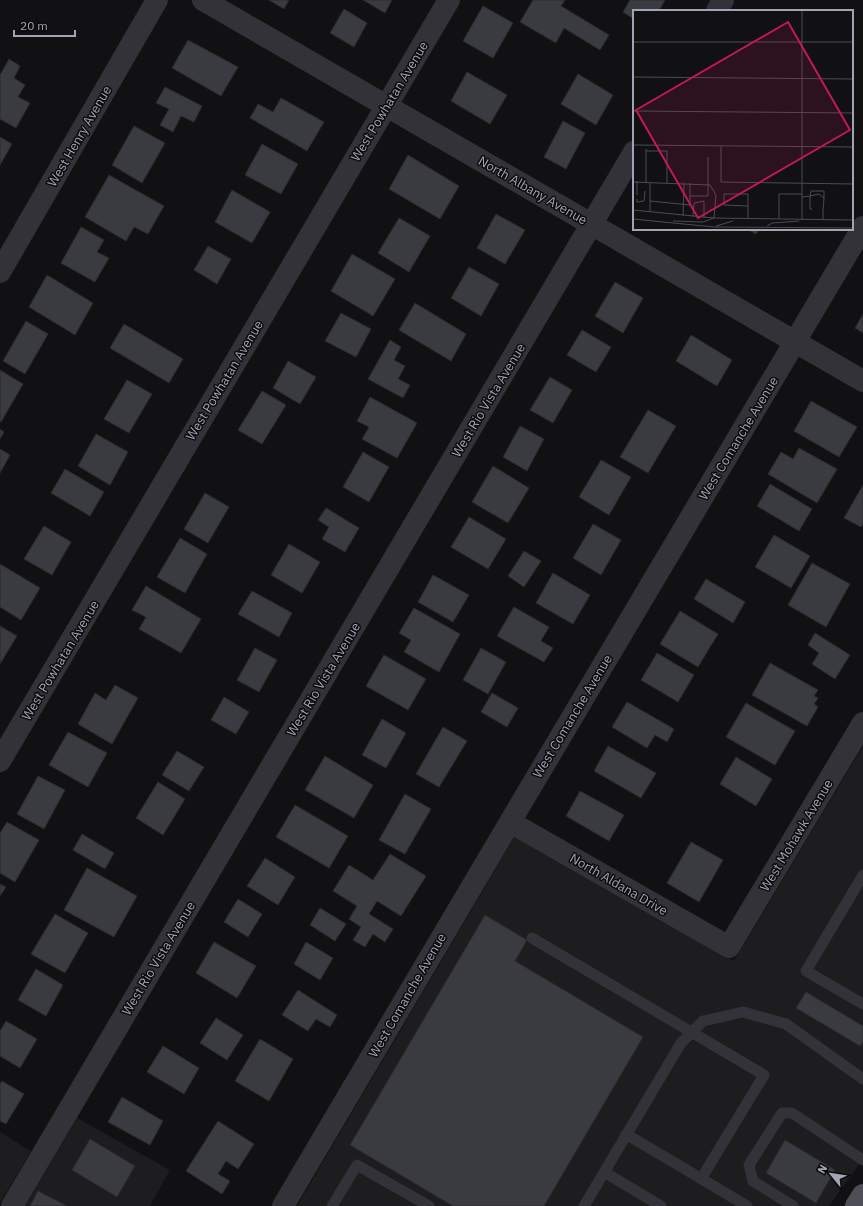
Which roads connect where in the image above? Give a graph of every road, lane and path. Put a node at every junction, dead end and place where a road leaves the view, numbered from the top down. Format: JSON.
{"nodes":[{"id":1,"x":158,"y":0,"type":"edge"},
{"id":2,"x":203,"y":0,"type":"edge"},
{"id":3,"x":449,"y":0,"type":"edge"},
{"id":4,"x":723,"y":0,"type":"edge"},
{"id":5,"x":718,"y":10,"type":"edge"},
{"id":6,"x":386,"y":106,"type":"junction"},
{"id":7,"x":633,"y":154,"type":"edge"},
{"id":8,"x":591,"y":224,"type":"junction"},
{"id":9,"x":863,"y":227,"type":"edge"},
{"id":10,"x":0,"y":272,"type":"edge"},
{"id":11,"x":795,"y":342,"type":"junction"},
{"id":12,"x":863,"y":381,"type":"edge"},
{"id":13,"x":863,"y":723,"type":"edge"},
{"id":14,"x":0,"y":761,"type":"edge"},
{"id":15,"x":510,"y":822,"type":"junction"},
{"id":16,"x":863,"y":875,"type":"edge"},
{"id":17,"x":532,"y":938,"type":"dead end"},
{"id":18,"x":729,"y":946,"type":"joint"},
{"id":19,"x":863,"y":1004,"type":"edge"},
{"id":20,"x":691,"y":1033,"type":"junction"},
{"id":21,"x":863,"y":1079,"type":"edge"},
{"id":22,"x":626,"y":1134,"type":"junction"},
{"id":23,"x":863,"y":1160,"type":"edge"},
{"id":24,"x":604,"y":1172,"type":"junction"},
{"id":25,"x":701,"y":1179,"type":"junction"},
{"id":26,"x":863,"y":1195,"type":"edge"},
{"id":27,"x":12,"y":1206,"type":"edge"},
{"id":28,"x":283,"y":1206,"type":"edge"},
{"id":29,"x":332,"y":1206,"type":"edge"},
{"id":30,"x":429,"y":1206,"type":"edge"},
{"id":31,"x":584,"y":1206,"type":"edge"},
{"id":32,"x":661,"y":1206,"type":"edge"},
{"id":33,"x":747,"y":1206,"type":"edge"},
{"id":34,"x":793,"y":1206,"type":"edge"},
{"id":35,"x":856,"y":1206,"type":"edge"}],
"edges":[{"from":1,"to":10,"type":"street","name":"West Henry Avenue"},
{"from":2,"to":6,"type":"street","name":"North Albany Avenue"},
{"from":3,"to":6,"type":"street","name":"West Powhatan Avenue"},
{"from":4,"to":5,"type":"street"},
{"from":6,"to":8,"type":"street","name":"North Albany Avenue"},
{"from":6,"to":14,"type":"street","name":"West Powhatan Avenue"},
{"from":7,"to":8,"type":"street","name":"West Rio Vista Avenue"},
{"from":8,"to":11,"type":"street","name":"North Albany Avenue"},
{"from":8,"to":27,"type":"street","name":"West Rio Vista Avenue"},
{"from":9,"to":11,"type":"street","name":"West Comanche Avenue"},
{"from":11,"to":12,"type":"street","name":"North Albany Avenue"},
{"from":11,"to":15,"type":"street","name":"West Comanche Avenue"},
{"from":13,"to":18,"type":"street","name":"West Mohawk Avenue"},
{"from":15,"to":18,"type":"street","name":"North Aldana Drive"},
{"from":15,"to":28,"type":"street","name":"West Comanche Avenue"},
{"from":16,"to":19,"type":"lane"},
{"from":17,"to":20,"type":"lane"},
{"from":20,"to":21,"type":"lane"},
{"from":20,"to":22,"type":"lane"},
{"from":20,"to":25,"type":"lane"},
{"from":22,"to":24,"type":"lane"},
{"from":22,"to":25,"type":"lane"},
{"from":23,"to":34,"type":"lane"},
{"from":24,"to":31,"type":"lane"},
{"from":24,"to":32,"type":"lane"},
{"from":25,"to":33,"type":"lane"},
{"from":26,"to":35,"type":"main road"},
{"from":29,"to":30,"type":"lane"}]}
